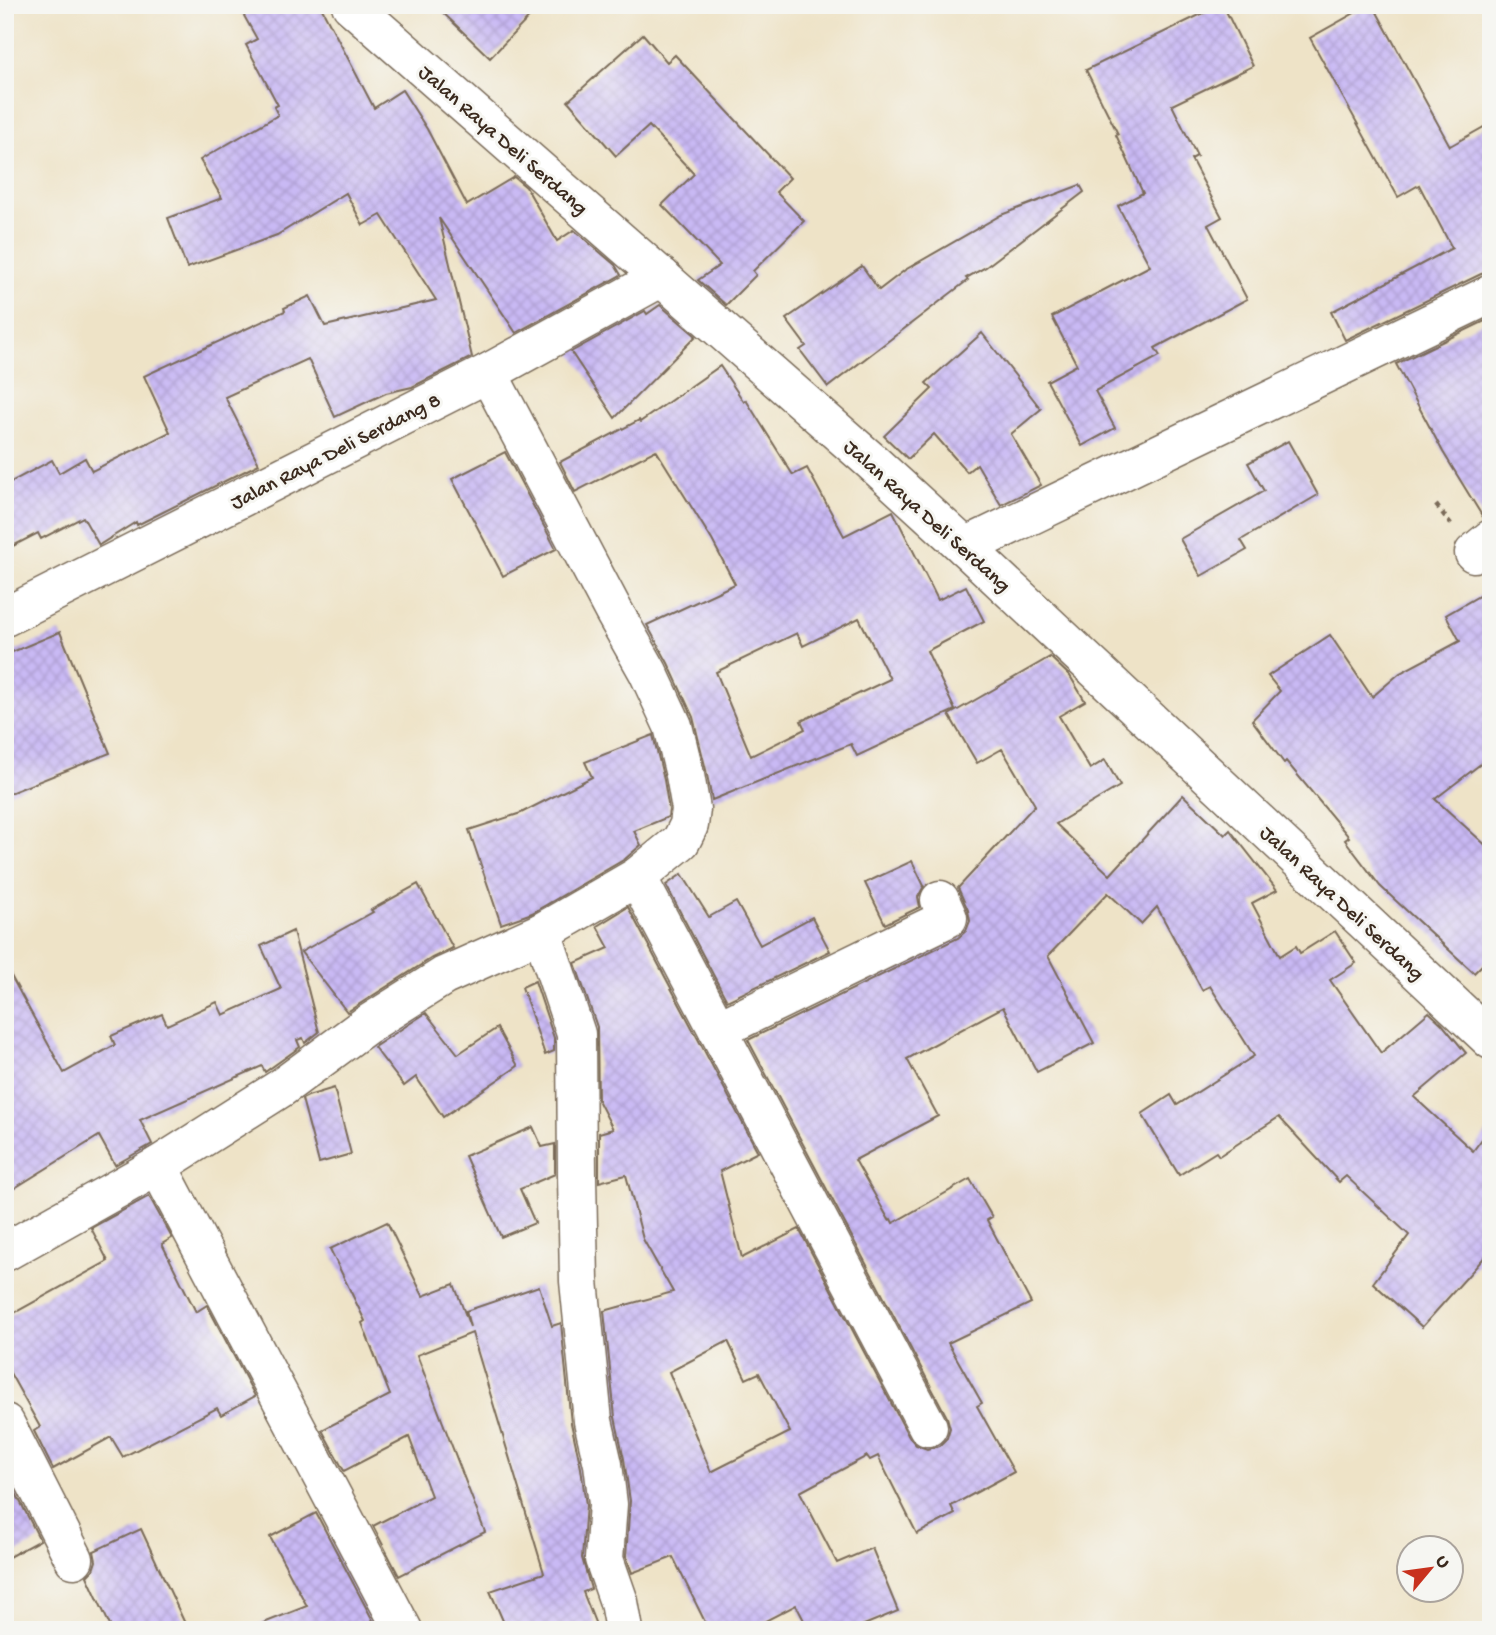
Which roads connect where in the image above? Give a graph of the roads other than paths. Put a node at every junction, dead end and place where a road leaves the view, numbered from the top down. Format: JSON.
{"nodes":[{"id":1,"x":351,"y":5,"type":"edge"},
{"id":2,"x":662,"y":277,"type":"junction"},
{"id":3,"x":1491,"y":294,"type":"edge"},
{"id":4,"x":488,"y":373,"type":"junction"},
{"id":5,"x":965,"y":547,"type":"junction"},
{"id":6,"x":5,"y":617,"type":"edge"},
{"id":7,"x":637,"y":877,"type":"junction"},
{"id":8,"x":940,"y":900,"type":"dead end"},
{"id":9,"x":542,"y":932,"type":"junction"},
{"id":10,"x":718,"y":1030,"type":"junction"},
{"id":11,"x":1491,"y":1040,"type":"edge"},
{"id":12,"x":158,"y":1166,"type":"junction"},
{"id":13,"x":5,"y":1252,"type":"edge"},
{"id":14,"x":5,"y":1423,"type":"edge"},
{"id":15,"x":928,"y":1427,"type":"dead end"},
{"id":16,"x":74,"y":1559,"type":"dead end"},
{"id":17,"x":403,"y":1630,"type":"edge"},
{"id":18,"x":624,"y":1630,"type":"edge"}],
"edges":[{"from":1,"to":2,"type":"street","name":"Jalan Raya Deli Serdang"},
{"from":2,"to":4,"type":"street","name":"Jalan Raya Deli Serdang 8"},
{"from":2,"to":5,"type":"street","name":"Jalan Raya Deli Serdang"},
{"from":3,"to":5,"type":"street"},
{"from":4,"to":6,"type":"street","name":"Jalan Raya Deli Serdang 8"},
{"from":4,"to":7,"type":"street"},
{"from":5,"to":11,"type":"street","name":"Jalan Raya Deli Serdang"},
{"from":7,"to":9,"type":"street"},
{"from":7,"to":10,"type":"street"},
{"from":8,"to":10,"type":"street"},
{"from":9,"to":12,"type":"street"},
{"from":9,"to":18,"type":"street"},
{"from":10,"to":15,"type":"street"},
{"from":12,"to":13,"type":"street"},
{"from":12,"to":17,"type":"street"},
{"from":14,"to":16,"type":"street"}]}
